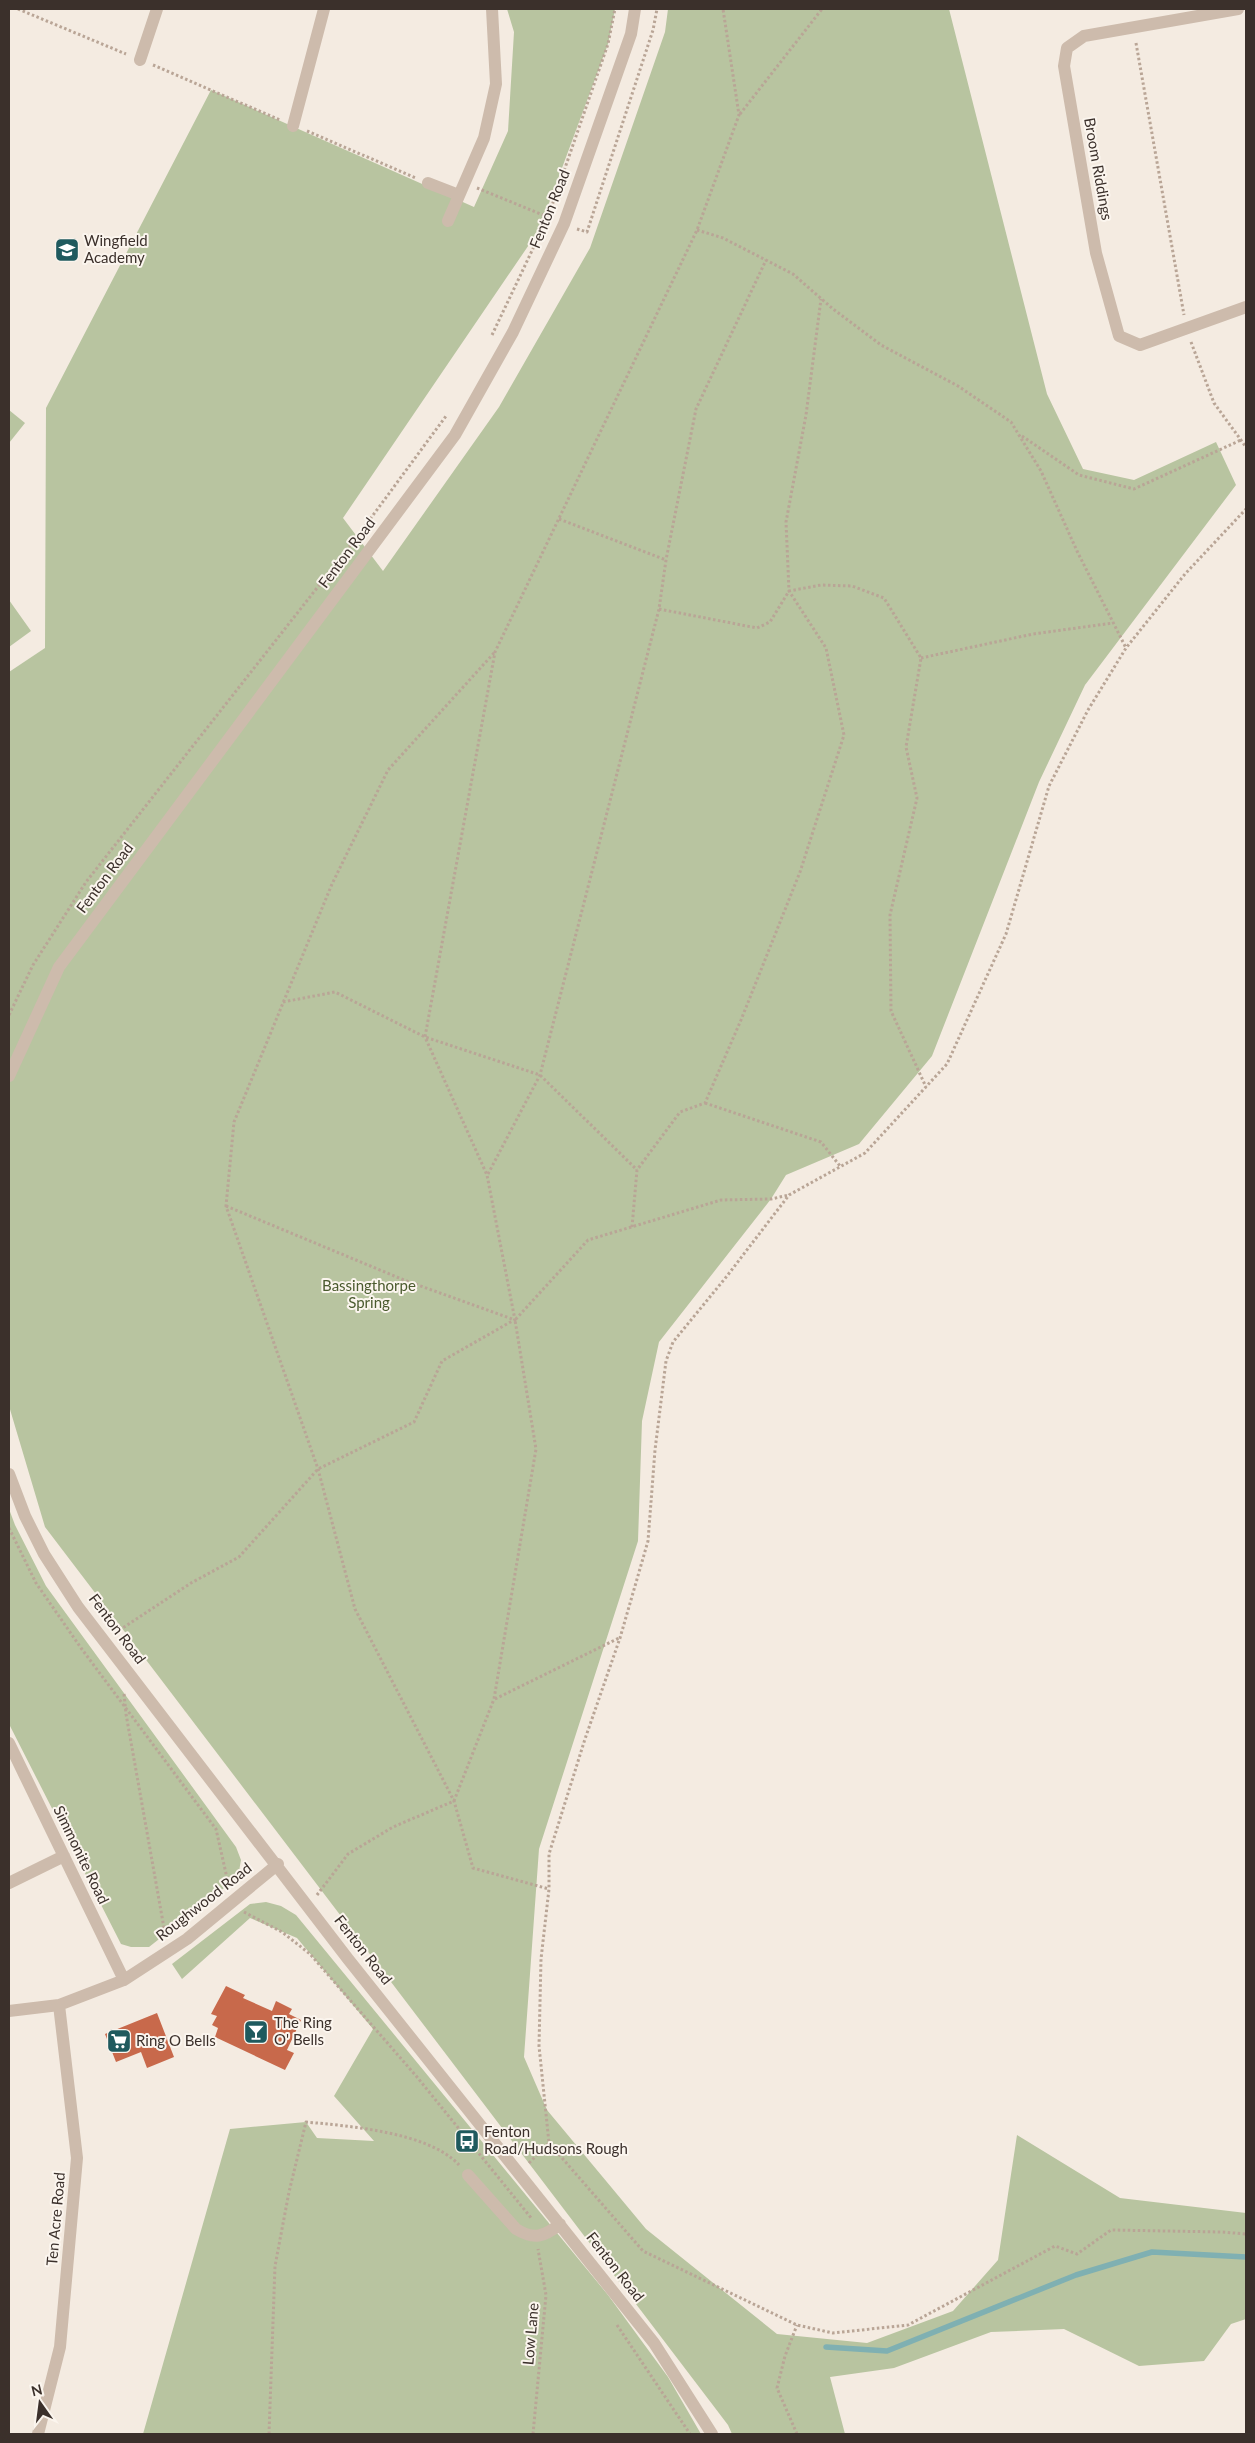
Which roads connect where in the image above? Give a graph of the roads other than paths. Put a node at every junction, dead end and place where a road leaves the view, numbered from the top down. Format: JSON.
{"nodes":[{"id":1,"x":157,"y":9,"type":"edge"},
{"id":2,"x":324,"y":9,"type":"edge"},
{"id":3,"x":492,"y":9,"type":"edge"},
{"id":4,"x":636,"y":9,"type":"edge"},
{"id":5,"x":1238,"y":9,"type":"edge"},
{"id":6,"x":140,"y":60,"type":"road end"},
{"id":7,"x":293,"y":126,"type":"road end"},
{"id":8,"x":428,"y":183,"type":"road end"},
{"id":9,"x":459,"y":196,"type":"junction"},
{"id":10,"x":448,"y":221,"type":"dead end"},
{"id":11,"x":1246,"y":307,"type":"edge"},
{"id":12,"x":9,"y":1076,"type":"edge"},
{"id":13,"x":9,"y":1474,"type":"edge"},
{"id":14,"x":9,"y":1744,"type":"edge"},
{"id":15,"x":64,"y":1856,"type":"junction"},
{"id":16,"x":278,"y":1864,"type":"junction"},
{"id":17,"x":9,"y":1882,"type":"edge"},
{"id":18,"x":124,"y":1980,"type":"junction"},
{"id":19,"x":59,"y":2005,"type":"junction"},
{"id":20,"x":9,"y":2011,"type":"edge"},
{"id":21,"x":468,"y":2175,"type":"road end"},
{"id":22,"x":560,"y":2224,"type":"junction"},
{"id":23,"x":38,"y":2434,"type":"edge"},
{"id":24,"x":712,"y":2434,"type":"edge"}],
"edges":[{"from":1,"to":6,"type":"street"},
{"from":2,"to":7,"type":"street"},
{"from":3,"to":9,"type":"street"},
{"from":4,"to":12,"type":"street","name":"Fenton Road"},
{"from":5,"to":11,"type":"street","name":"Broom Riddings"},
{"from":8,"to":9,"type":"street"},
{"from":9,"to":10,"type":"street"},
{"from":13,"to":16,"type":"street","name":"Fenton Road"},
{"from":14,"to":15,"type":"street","name":"Simmonite Road"},
{"from":15,"to":17,"type":"street"},
{"from":15,"to":18,"type":"street","name":"Simmonite Road"},
{"from":16,"to":18,"type":"street","name":"Roughwood Road"},
{"from":16,"to":22,"type":"street","name":"Fenton Road"},
{"from":18,"to":19,"type":"street","name":"Roughwood Road"},
{"from":19,"to":20,"type":"street","name":"Roughwood Road"},
{"from":19,"to":23,"type":"street","name":"Ten Acre Road"},
{"from":21,"to":22,"type":"street"},
{"from":22,"to":24,"type":"street","name":"Fenton Road"}]}
